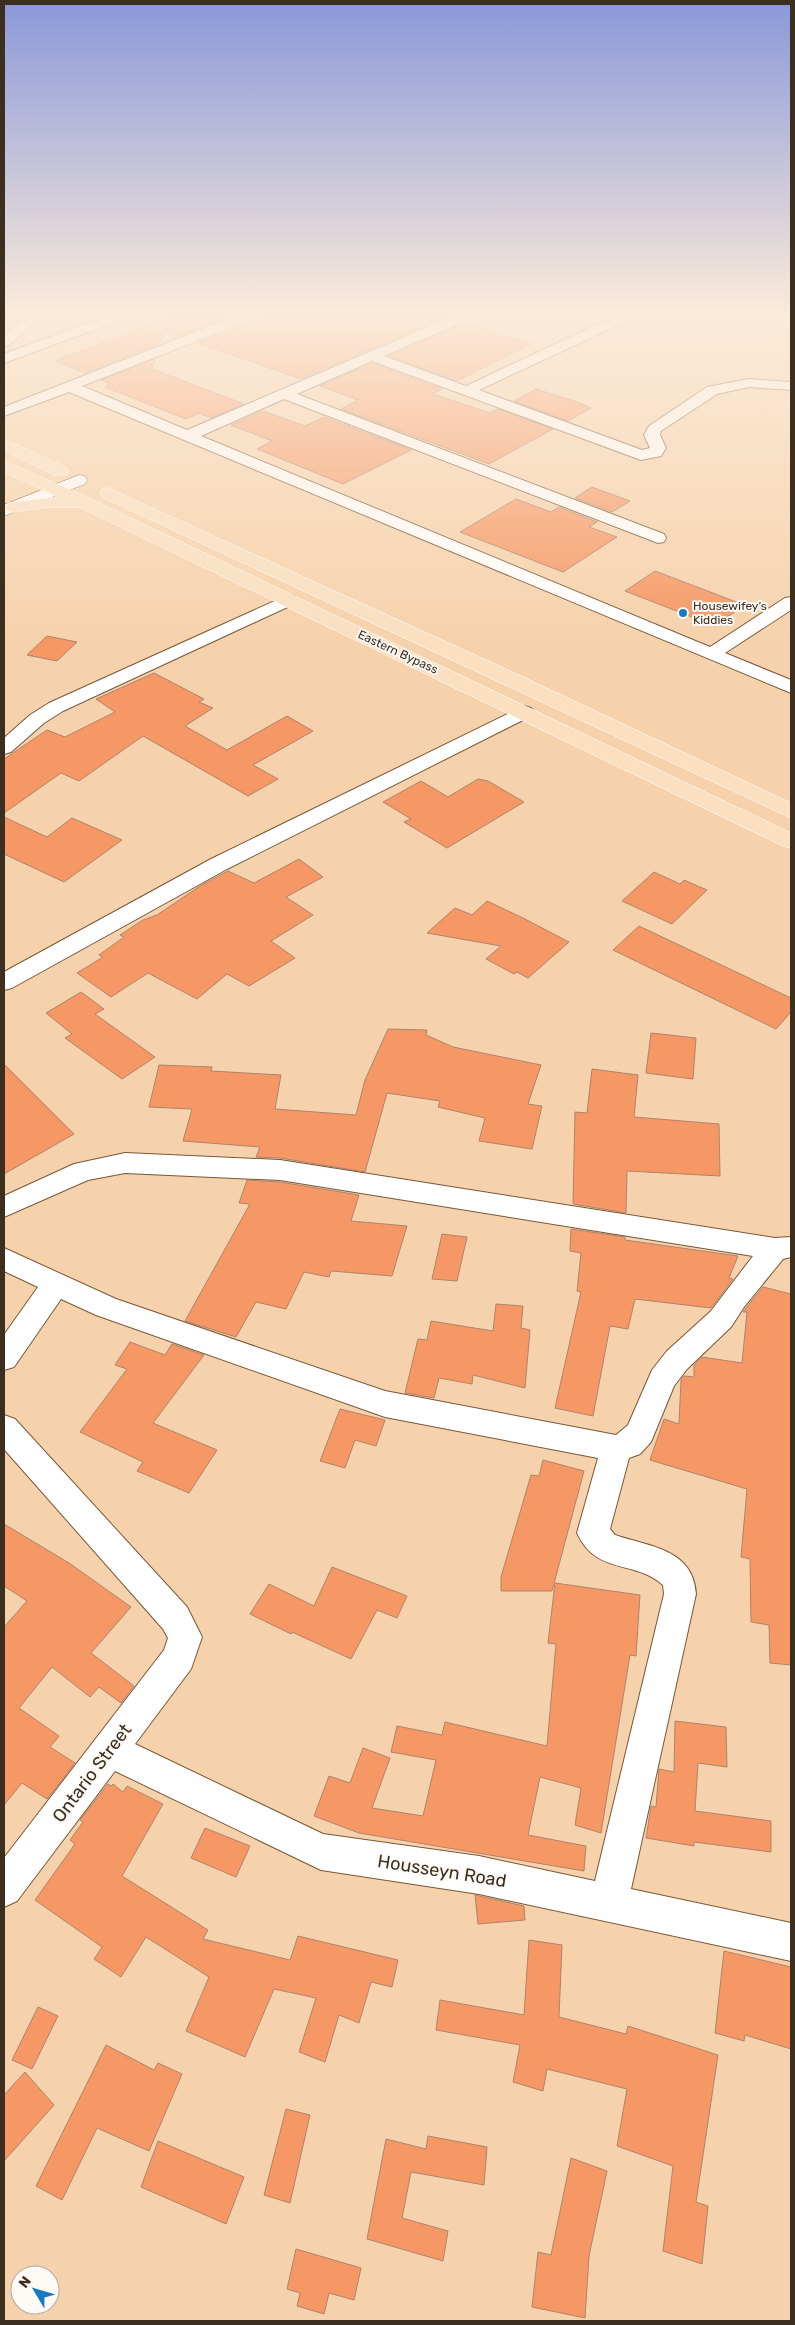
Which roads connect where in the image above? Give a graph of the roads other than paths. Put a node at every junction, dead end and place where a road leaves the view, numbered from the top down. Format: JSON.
{"nodes":[{"id":1,"x":155,"y":422,"type":"edge"},
{"id":2,"x":218,"y":422,"type":"edge"},
{"id":3,"x":358,"y":422,"type":"edge"},
{"id":4,"x":552,"y":422,"type":"edge"},
{"id":5,"x":664,"y":422,"type":"edge"},
{"id":6,"x":187,"y":436,"type":"junction"},
{"id":7,"x":4,"y":444,"type":"edge"},
{"id":8,"x":61,"y":482,"type":"junction"},
{"id":9,"x":6,"y":490,"type":"edge"},
{"id":10,"x":83,"y":502,"type":"junction"},
{"id":11,"x":658,"y":538,"type":"dead end"},
{"id":12,"x":288,"y":600,"type":"junction"},
{"id":13,"x":791,"y":602,"type":"edge"},
{"id":14,"x":711,"y":654,"type":"junction"},
{"id":15,"x":791,"y":687,"type":"edge"},
{"id":16,"x":524,"y":712,"type":"junction"},
{"id":17,"x":4,"y":748,"type":"edge"},
{"id":18,"x":791,"y":811,"type":"edge"},
{"id":19,"x":791,"y":841,"type":"edge"},
{"id":20,"x":4,"y":982,"type":"edge"},
{"id":21,"x":4,"y":1207,"type":"edge"},
{"id":22,"x":783,"y":1248,"type":"edge"},
{"id":23,"x":4,"y":1259,"type":"edge"},
{"id":24,"x":56,"y":1284,"type":"junction"},
{"id":25,"x":4,"y":1358,"type":"edge"},
{"id":26,"x":4,"y":1428,"type":"edge"},
{"id":27,"x":616,"y":1448,"type":"junction"},
{"id":28,"x":109,"y":1750,"type":"junction"},
{"id":29,"x":4,"y":1888,"type":"edge"},
{"id":30,"x":609,"y":1903,"type":"junction"},
{"id":31,"x":791,"y":1942,"type":"edge"}],
"edges":[{"from":1,"to":6,"type":"street"},
{"from":2,"to":6,"type":"street"},
{"from":3,"to":11,"type":"street"},
{"from":4,"to":5,"type":"street"},
{"from":6,"to":14,"type":"street"},
{"from":7,"to":8,"type":"main road","name":"Eastern Bypass"},
{"from":8,"to":9,"type":"main road","name":"Eastern Bypass"},
{"from":8,"to":9,"type":"street"},
{"from":8,"to":10,"type":"main road","name":"Eastern Bypass"},
{"from":8,"to":18,"type":"main road","name":"Eastern Bypass"},
{"from":9,"to":10,"type":"main road"},
{"from":10,"to":12,"type":"main road","name":"Eastern Bypass"},
{"from":12,"to":16,"type":"main road","name":"Eastern Bypass"},
{"from":12,"to":17,"type":"street"},
{"from":13,"to":14,"type":"street"},
{"from":14,"to":15,"type":"street"},
{"from":16,"to":19,"type":"main road","name":"Eastern Bypass"},
{"from":16,"to":20,"type":"street"},
{"from":21,"to":22,"type":"street"},
{"from":22,"to":27,"type":"street"},
{"from":23,"to":24,"type":"street"},
{"from":24,"to":25,"type":"street"},
{"from":24,"to":27,"type":"street"},
{"from":26,"to":28,"type":"street","name":"Ontario Street"},
{"from":27,"to":30,"type":"street"},
{"from":28,"to":29,"type":"street","name":"Ontario Street"},
{"from":28,"to":30,"type":"street","name":"Housseyn Road"},
{"from":30,"to":31,"type":"street","name":"Housseyn Road"}]}
